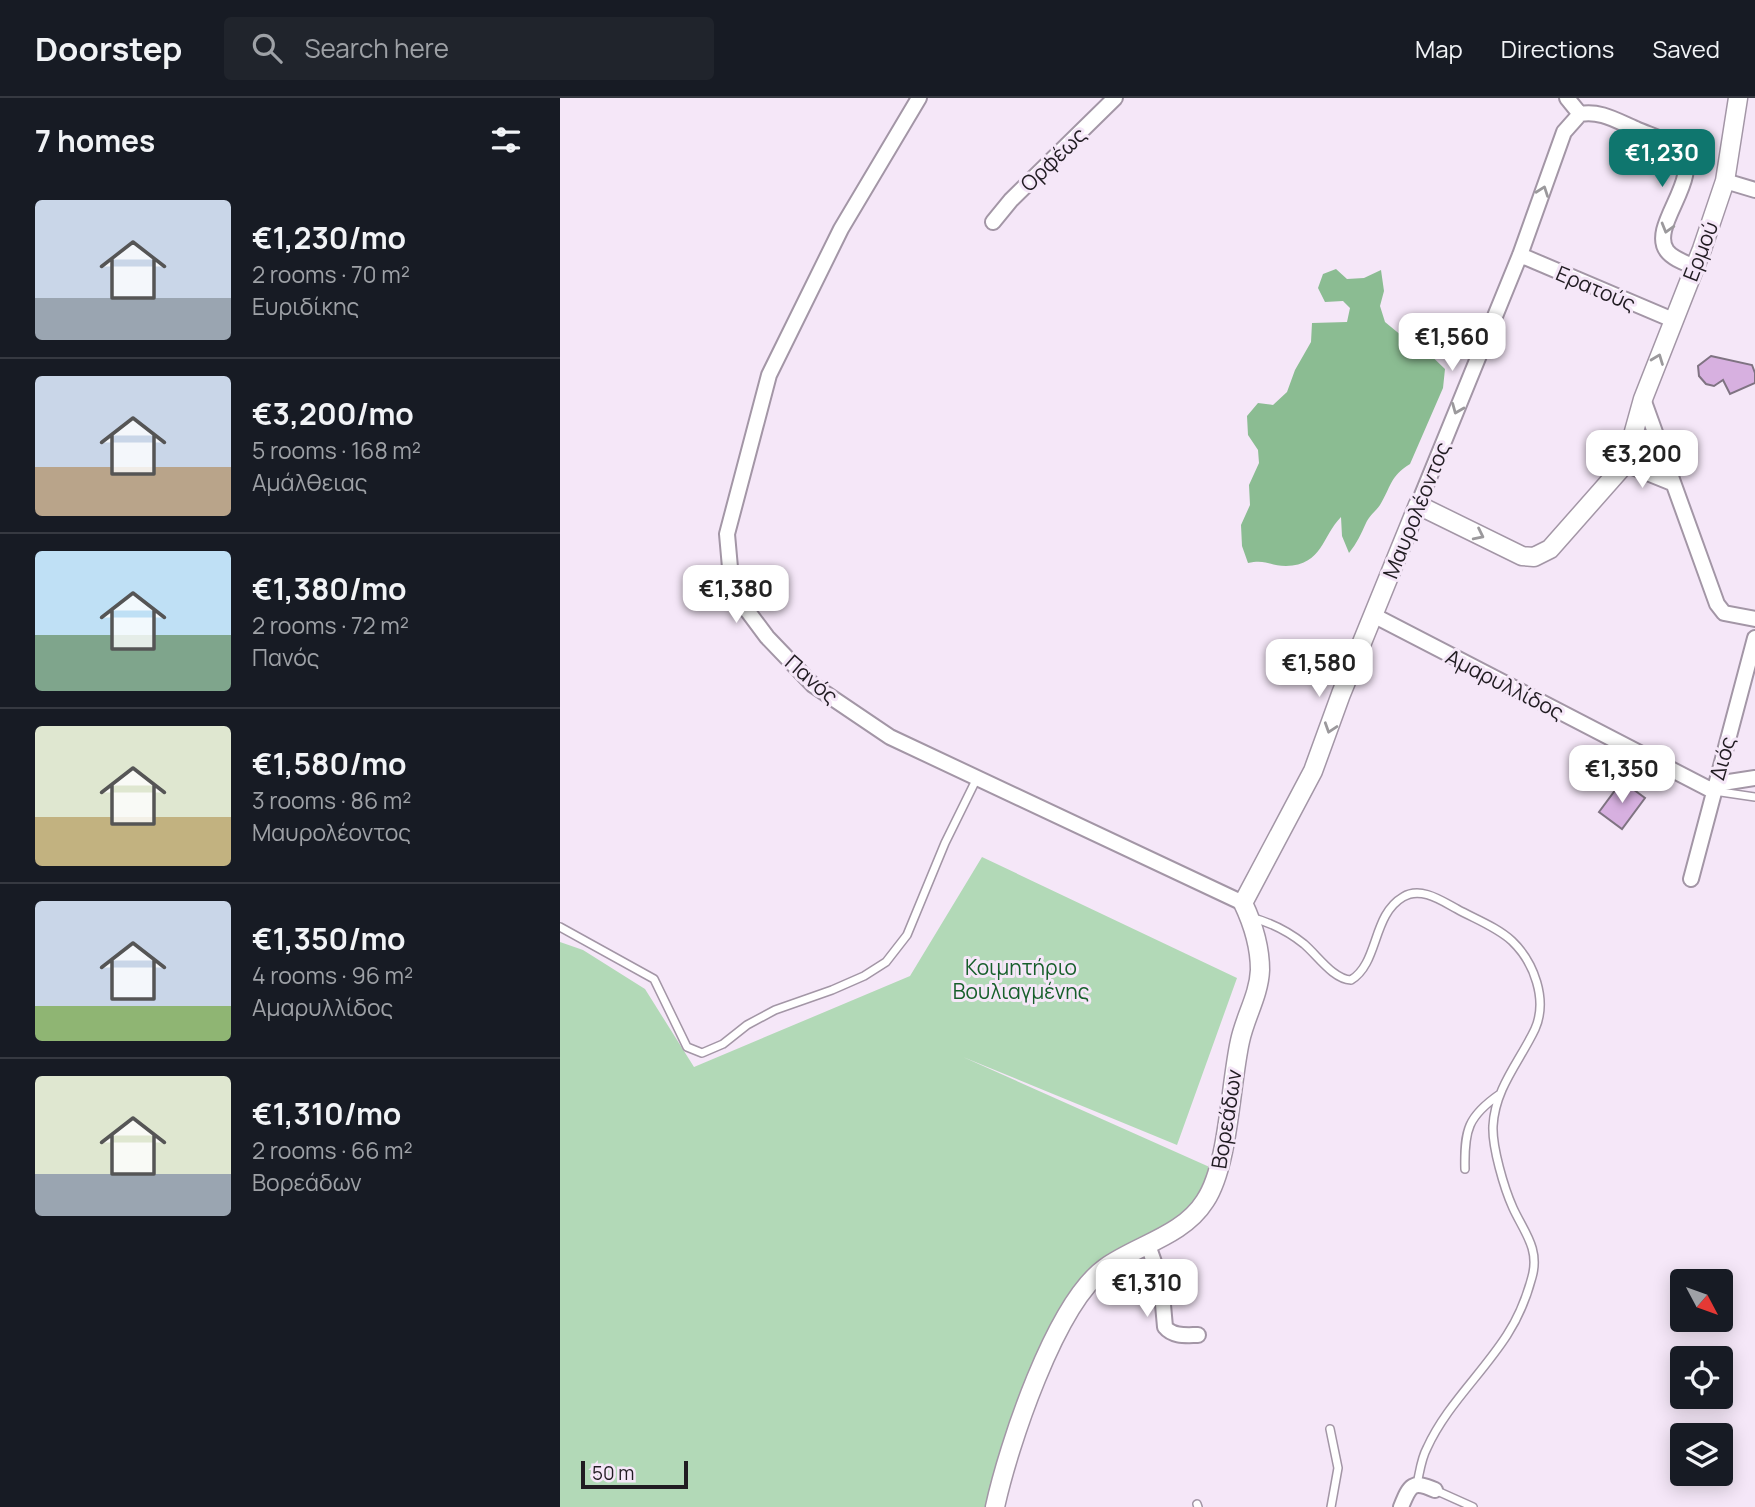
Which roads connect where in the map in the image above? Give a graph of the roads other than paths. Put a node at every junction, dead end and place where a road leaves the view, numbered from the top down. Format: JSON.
{"nodes":[{"id":1,"x":919,"y":98,"type":"edge"},
{"id":2,"x":1115,"y":98,"type":"edge"},
{"id":3,"x":1567,"y":98,"type":"edge"},
{"id":4,"x":1738,"y":98,"type":"edge"},
{"id":5,"x":1580,"y":114,"type":"junction"},
{"id":6,"x":1726,"y":181,"type":"junction"},
{"id":7,"x":1755,"y":190,"type":"edge"},
{"id":8,"x":993,"y":222,"type":"dead end"},
{"id":9,"x":1520,"y":255,"type":"junction"},
{"id":10,"x":1695,"y":268,"type":"junction"},
{"id":11,"x":1672,"y":320,"type":"junction"},
{"id":12,"x":1643,"y":399,"type":"junction"},
{"id":13,"x":1625,"y":464,"type":"junction"},
{"id":14,"x":1672,"y":483,"type":"junction"},
{"id":15,"x":1418,"y":505,"type":"junction"},
{"id":16,"x":1373,"y":615,"type":"junction"},
{"id":17,"x":1755,"y":619,"type":"edge"},
{"id":18,"x":1755,"y":638,"type":"edge"},
{"id":19,"x":977,"y":778,"type":"junction"},
{"id":20,"x":1755,"y":778,"type":"edge"},
{"id":21,"x":1714,"y":787,"type":"junction"},
{"id":22,"x":1755,"y":797,"type":"edge"},
{"id":23,"x":1691,"y":879,"type":"dead end"},
{"id":24,"x":1246,"y":910,"type":"junction"},
{"id":25,"x":560,"y":927,"type":"edge"},
{"id":26,"x":1500,"y":1094,"type":"junction"},
{"id":27,"x":1465,"y":1169,"type":"dead end"},
{"id":28,"x":1148,"y":1245,"type":"junction"},
{"id":29,"x":1198,"y":1335,"type":"dead end"},
{"id":30,"x":1330,"y":1429,"type":"dead end"},
{"id":31,"x":1418,"y":1484,"type":"junction"},
{"id":32,"x":1435,"y":1490,"type":"joint"},
{"id":33,"x":995,"y":1507,"type":"edge"},
{"id":34,"x":1331,"y":1507,"type":"edge"},
{"id":35,"x":1401,"y":1507,"type":"edge"},
{"id":36,"x":1472,"y":1507,"type":"edge"}],
"edges":[{"from":1,"to":19,"type":"street","name":"Πανός"},
{"from":2,"to":8,"type":"street","name":"Ορφέως"},
{"from":3,"to":5,"type":"street"},
{"from":4,"to":6,"type":"street","name":"Ερμού"},
{"from":9,"to":5,"type":"street","name":"Μαυρολέοντος","one_way":true},
{"from":5,"to":10,"type":"street","one_way":true},
{"from":6,"to":7,"type":"street"},
{"from":6,"to":10,"type":"street","name":"Ερμού"},
{"from":9,"to":11,"type":"street","name":"Ερατούς"},
{"from":9,"to":15,"type":"street","name":"Μαυρολέοντος","one_way":true},
{"from":10,"to":11,"type":"street","name":"Ερμού"},
{"from":12,"to":11,"type":"street","name":"Ερμού","one_way":true},
{"from":12,"to":13,"type":"street","name":"Ερμού"},
{"from":12,"to":14,"type":"street"},
{"from":13,"to":14,"type":"street"},
{"from":15,"to":13,"type":"street","one_way":true},
{"from":14,"to":17,"type":"street"},
{"from":15,"to":16,"type":"street","name":"Μαυρολέοντος"},
{"from":16,"to":21,"type":"street","name":"Αμαρυλλίδος"},
{"from":16,"to":24,"type":"street","name":"Μαυρολέοντος","one_way":true},
{"from":18,"to":21,"type":"street","name":"Διός"},
{"from":19,"to":24,"type":"street","name":"Πανός"},
{"from":19,"to":25,"type":"lane"},
{"from":20,"to":21,"type":"street"},
{"from":21,"to":22,"type":"lane"},
{"from":21,"to":23,"type":"street","name":"Διός"},
{"from":24,"to":26,"type":"lane"},
{"from":24,"to":28,"type":"street","name":"Βορεάδων"},
{"from":26,"to":27,"type":"lane"},
{"from":26,"to":31,"type":"lane"},
{"from":28,"to":29,"type":"street"},
{"from":28,"to":33,"type":"street","name":"Βορεάδων"},
{"from":30,"to":34,"type":"lane"},
{"from":31,"to":32,"type":"street"},
{"from":31,"to":35,"type":"street"},
{"from":32,"to":36,"type":"lane"}]}
